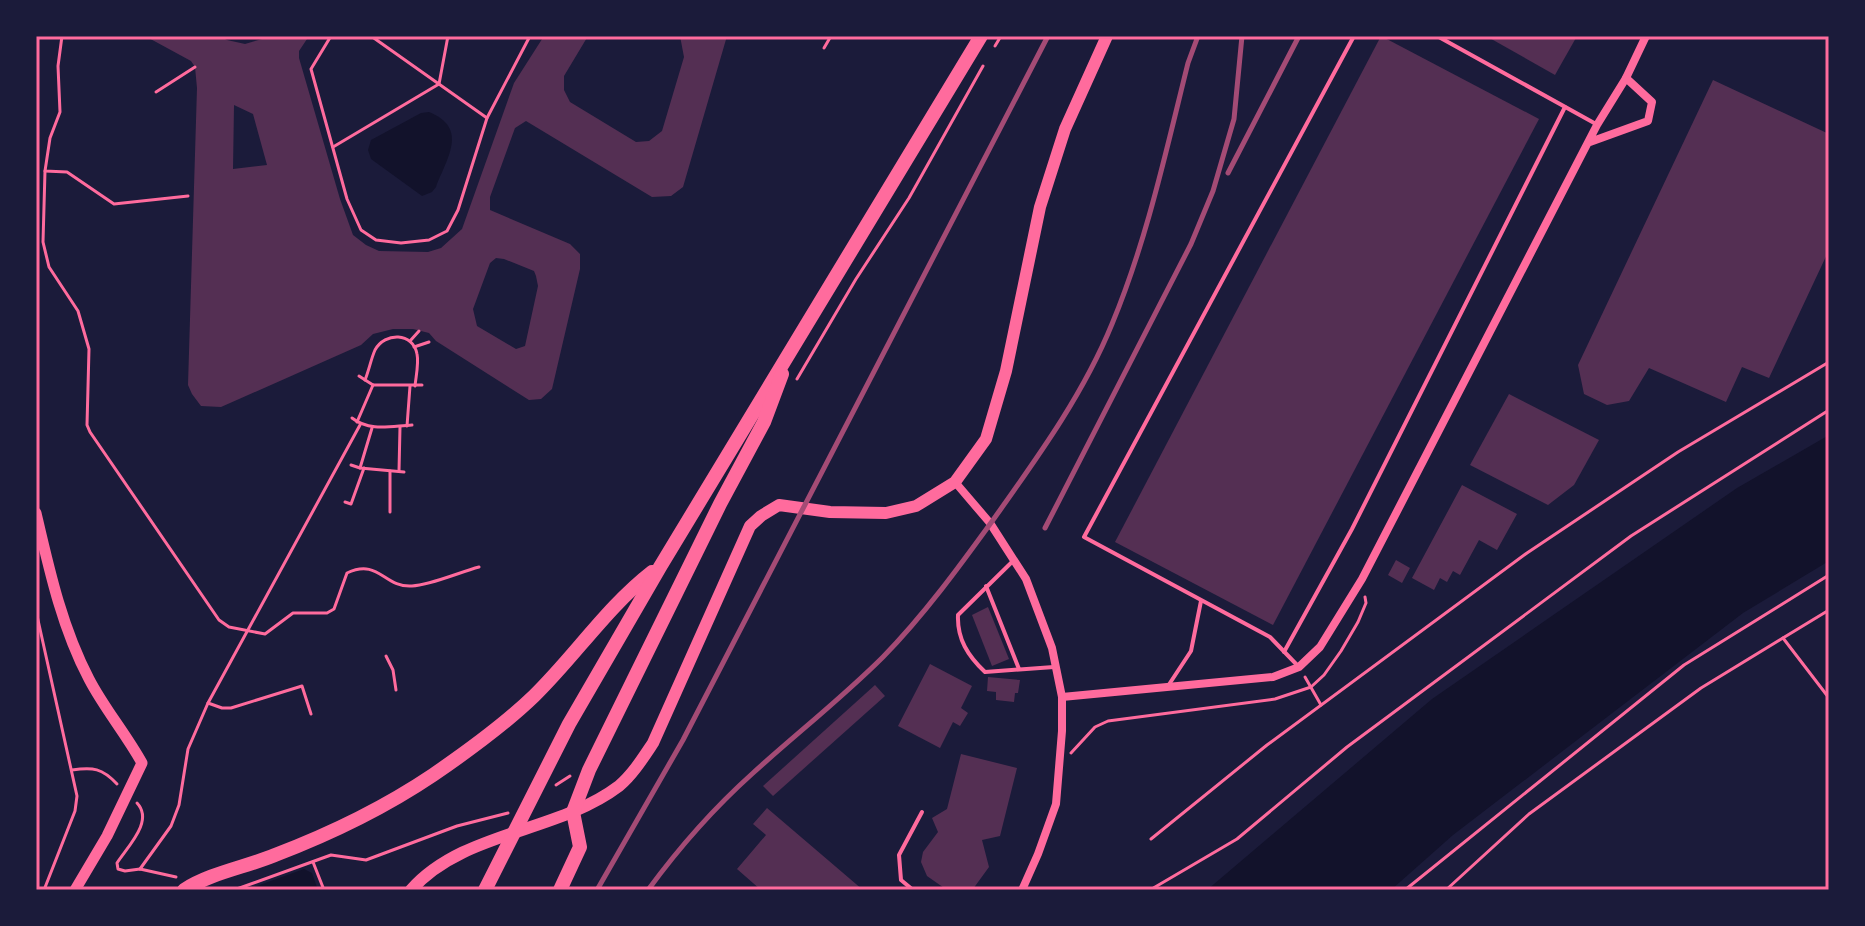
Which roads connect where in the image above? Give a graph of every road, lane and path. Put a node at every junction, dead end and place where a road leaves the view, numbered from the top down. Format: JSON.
{"nodes":[{"id":1,"x":62,"y":36,"type":"edge"},
{"id":2,"x":331,"y":36,"type":"edge"},
{"id":3,"x":371,"y":36,"type":"edge"},
{"id":4,"x":448,"y":36,"type":"edge"},
{"id":5,"x":530,"y":36,"type":"edge"},
{"id":6,"x":831,"y":36,"type":"edge"},
{"id":7,"x":981,"y":36,"type":"edge"},
{"id":8,"x":1001,"y":36,"type":"edge"},
{"id":9,"x":1107,"y":36,"type":"edge"},
{"id":10,"x":1354,"y":36,"type":"edge"},
{"id":11,"x":1437,"y":36,"type":"edge"},
{"id":12,"x":1646,"y":36,"type":"edge"},
{"id":13,"x":824,"y":48,"type":"dead end"},
{"id":14,"x":989,"y":55,"type":"dead end"},
{"id":15,"x":983,"y":65,"type":"dead end"},
{"id":16,"x":195,"y":67,"type":"dead end"},
{"id":17,"x":1626,"y":78,"type":"junction"},
{"id":18,"x":439,"y":84,"type":"junction"},
{"id":19,"x":156,"y":92,"type":"dead end"},
{"id":20,"x":1565,"y":107,"type":"junction"},
{"id":21,"x":487,"y":118,"type":"junction"},
{"id":22,"x":1597,"y":125,"type":"junction"},
{"id":23,"x":1590,"y":142,"type":"junction"},
{"id":24,"x":333,"y":147,"type":"junction"},
{"id":25,"x":45,"y":171,"type":"junction"},
{"id":26,"x":188,"y":196,"type":"dead end"},
{"id":27,"x":384,"y":331,"type":"dead end"},
{"id":28,"x":419,"y":331,"type":"dead end"},
{"id":29,"x":385,"y":338,"type":"junction"},
{"id":30,"x":794,"y":340,"type":"junction"},
{"id":31,"x":410,"y":341,"type":"junction"},
{"id":32,"x":429,"y":342,"type":"dead end"},
{"id":33,"x":414,"y":347,"type":"junction"},
{"id":34,"x":1829,"y":362,"type":"edge"},
{"id":35,"x":359,"y":376,"type":"dead end"},
{"id":36,"x":365,"y":380,"type":"junction"},
{"id":37,"x":373,"y":385,"type":"junction"},
{"id":38,"x":422,"y":385,"type":"dead end"},
{"id":39,"x":413,"y":386,"type":"junction"},
{"id":40,"x":792,"y":389,"type":"dead end"},
{"id":41,"x":1829,"y":410,"type":"edge"},
{"id":42,"x":352,"y":418,"type":"dead end"},
{"id":43,"x":359,"y":423,"type":"junction"},
{"id":44,"x":400,"y":426,"type":"junction"},
{"id":45,"x":372,"y":428,"type":"junction"},
{"id":46,"x":351,"y":465,"type":"dead end"},
{"id":47,"x":362,"y":468,"type":"junction"},
{"id":48,"x":390,"y":471,"type":"junction"},
{"id":49,"x":955,"y":482,"type":"junction"},
{"id":50,"x":345,"y":502,"type":"dead end"},
{"id":51,"x":390,"y":512,"type":"dead end"},
{"id":52,"x":36,"y":513,"type":"edge"},
{"id":53,"x":1014,"y":560,"type":"junction"},
{"id":54,"x":479,"y":567,"type":"dead end"},
{"id":55,"x":660,"y":567,"type":"junction"},
{"id":56,"x":1829,"y":575,"type":"edge"},
{"id":57,"x":986,"y":586,"type":"junction"},
{"id":58,"x":1201,"y":601,"type":"junction"},
{"id":59,"x":1829,"y":610,"type":"edge"},
{"id":60,"x":36,"y":611,"type":"edge"},
{"id":61,"x":247,"y":632,"type":"junction"},
{"id":62,"x":1783,"y":638,"type":"junction"},
{"id":63,"x":1284,"y":652,"type":"junction"},
{"id":64,"x":386,"y":656,"type":"dead end"},
{"id":65,"x":1055,"y":666,"type":"junction"},
{"id":66,"x":1299,"y":667,"type":"junction"},
{"id":67,"x":1019,"y":669,"type":"junction"},
{"id":68,"x":1166,"y":687,"type":"junction"},
{"id":69,"x":396,"y":690,"type":"dead end"},
{"id":70,"x":1062,"y":697,"type":"junction"},
{"id":71,"x":1829,"y":698,"type":"edge"},
{"id":72,"x":208,"y":703,"type":"junction"},
{"id":73,"x":1322,"y":706,"type":"junction"},
{"id":74,"x":311,"y":714,"type":"dead end"},
{"id":75,"x":72,"y":770,"type":"junction"},
{"id":76,"x":589,"y":770,"type":"junction"},
{"id":77,"x":545,"y":784,"type":"junction"},
{"id":78,"x":128,"y":794,"type":"junction"},
{"id":79,"x":511,"y":812,"type":"dead end"},
{"id":80,"x":573,"y":812,"type":"junction"},
{"id":81,"x":922,"y":812,"type":"dead end"},
{"id":82,"x":1151,"y":839,"type":"dead end"},
{"id":83,"x":313,"y":862,"type":"junction"},
{"id":84,"x":140,"y":869,"type":"junction"},
{"id":85,"x":44,"y":890,"type":"edge"},
{"id":86,"x":75,"y":890,"type":"edge"},
{"id":87,"x":184,"y":890,"type":"edge"},
{"id":88,"x":234,"y":890,"type":"edge"},
{"id":89,"x":324,"y":890,"type":"edge"},
{"id":90,"x":411,"y":890,"type":"edge"},
{"id":91,"x":485,"y":890,"type":"edge"},
{"id":92,"x":560,"y":890,"type":"edge"},
{"id":93,"x":913,"y":890,"type":"edge"},
{"id":94,"x":1022,"y":890,"type":"edge"},
{"id":95,"x":1150,"y":890,"type":"edge"},
{"id":96,"x":1405,"y":890,"type":"edge"},
{"id":97,"x":1446,"y":890,"type":"edge"}],
"edges":[{"from":1,"to":25,"type":"path"},
{"from":2,"to":24,"type":"path"},
{"from":3,"to":18,"type":"path"},
{"from":4,"to":18,"type":"path"},
{"from":5,"to":21,"type":"path"},
{"from":6,"to":13,"type":"path"},
{"from":7,"to":30,"type":"highway"},
{"from":8,"to":14,"type":"path"},
{"from":9,"to":49,"type":"main road"},
{"from":10,"to":58,"type":"lane"},
{"from":11,"to":20,"type":"lane"},
{"from":12,"to":17,"type":"street"},
{"from":15,"to":40,"type":"path"},
{"from":16,"to":19,"type":"path"},
{"from":17,"to":22,"type":"street"},
{"from":17,"to":23,"type":"street"},
{"from":18,"to":21,"type":"path"},
{"from":18,"to":24,"type":"path"},
{"from":20,"to":22,"type":"lane"},
{"from":20,"to":63,"type":"lane"},
{"from":21,"to":24,"type":"path"},
{"from":22,"to":23,"type":"street"},
{"from":23,"to":66,"type":"street"},
{"from":25,"to":26,"type":"path"},
{"from":25,"to":61,"type":"path"},
{"from":27,"to":29,"type":"path"},
{"from":28,"to":31,"type":"path"},
{"from":29,"to":31,"type":"path"},
{"from":29,"to":36,"type":"path"},
{"from":30,"to":55,"type":"highway"},
{"from":30,"to":76,"type":"highway"},
{"from":31,"to":33,"type":"path"},
{"from":32,"to":33,"type":"path"},
{"from":33,"to":39,"type":"path"},
{"from":34,"to":73,"type":"path"},
{"from":35,"to":36,"type":"path"},
{"from":36,"to":37,"type":"path"},
{"from":37,"to":39,"type":"path"},
{"from":37,"to":43,"type":"path"},
{"from":38,"to":39,"type":"path"},
{"from":39,"to":44,"type":"path"},
{"from":41,"to":95,"type":"path"},
{"from":42,"to":43,"type":"path"},
{"from":43,"to":45,"type":"path"},
{"from":43,"to":61,"type":"path"},
{"from":44,"to":45,"type":"path"},
{"from":44,"to":48,"type":"path"},
{"from":45,"to":47,"type":"path"},
{"from":46,"to":47,"type":"path"},
{"from":47,"to":48,"type":"path"},
{"from":47,"to":50,"type":"path"},
{"from":48,"to":51,"type":"path"},
{"from":49,"to":53,"type":"street"},
{"from":49,"to":80,"type":"main road"},
{"from":52,"to":78,"type":"street"},
{"from":53,"to":57,"type":"lane"},
{"from":53,"to":65,"type":"street"},
{"from":54,"to":61,"type":"path"},
{"from":55,"to":77,"type":"highway"},
{"from":55,"to":87,"type":"highway"},
{"from":56,"to":96,"type":"path"},
{"from":57,"to":67,"type":"lane"},
{"from":57,"to":67,"type":"lane"},
{"from":58,"to":63,"type":"lane"},
{"from":58,"to":68,"type":"lane"},
{"from":59,"to":62,"type":"path"},
{"from":60,"to":75,"type":"path"},
{"from":61,"to":72,"type":"path"},
{"from":62,"to":71,"type":"path"},
{"from":62,"to":97,"type":"path"},
{"from":63,"to":66,"type":"lane"},
{"from":64,"to":69,"type":"path"},
{"from":65,"to":67,"type":"lane"},
{"from":65,"to":70,"type":"street"},
{"from":66,"to":68,"type":"street"},
{"from":66,"to":73,"type":"path"},
{"from":68,"to":70,"type":"street"},
{"from":70,"to":94,"type":"street"},
{"from":72,"to":74,"type":"path"},
{"from":72,"to":84,"type":"path"},
{"from":73,"to":82,"type":"path"},
{"from":75,"to":78,"type":"path"},
{"from":75,"to":85,"type":"path"},
{"from":76,"to":77,"type":"path"},
{"from":76,"to":80,"type":"highway"},
{"from":77,"to":91,"type":"highway"},
{"from":78,"to":84,"type":"path"},
{"from":78,"to":86,"type":"street"},
{"from":79,"to":83,"type":"path"},
{"from":80,"to":90,"type":"main road"},
{"from":80,"to":92,"type":"highway"},
{"from":81,"to":93,"type":"lane"},
{"from":83,"to":88,"type":"path"},
{"from":83,"to":89,"type":"path"},
{"from":84,"to":87,"type":"path"}]}
